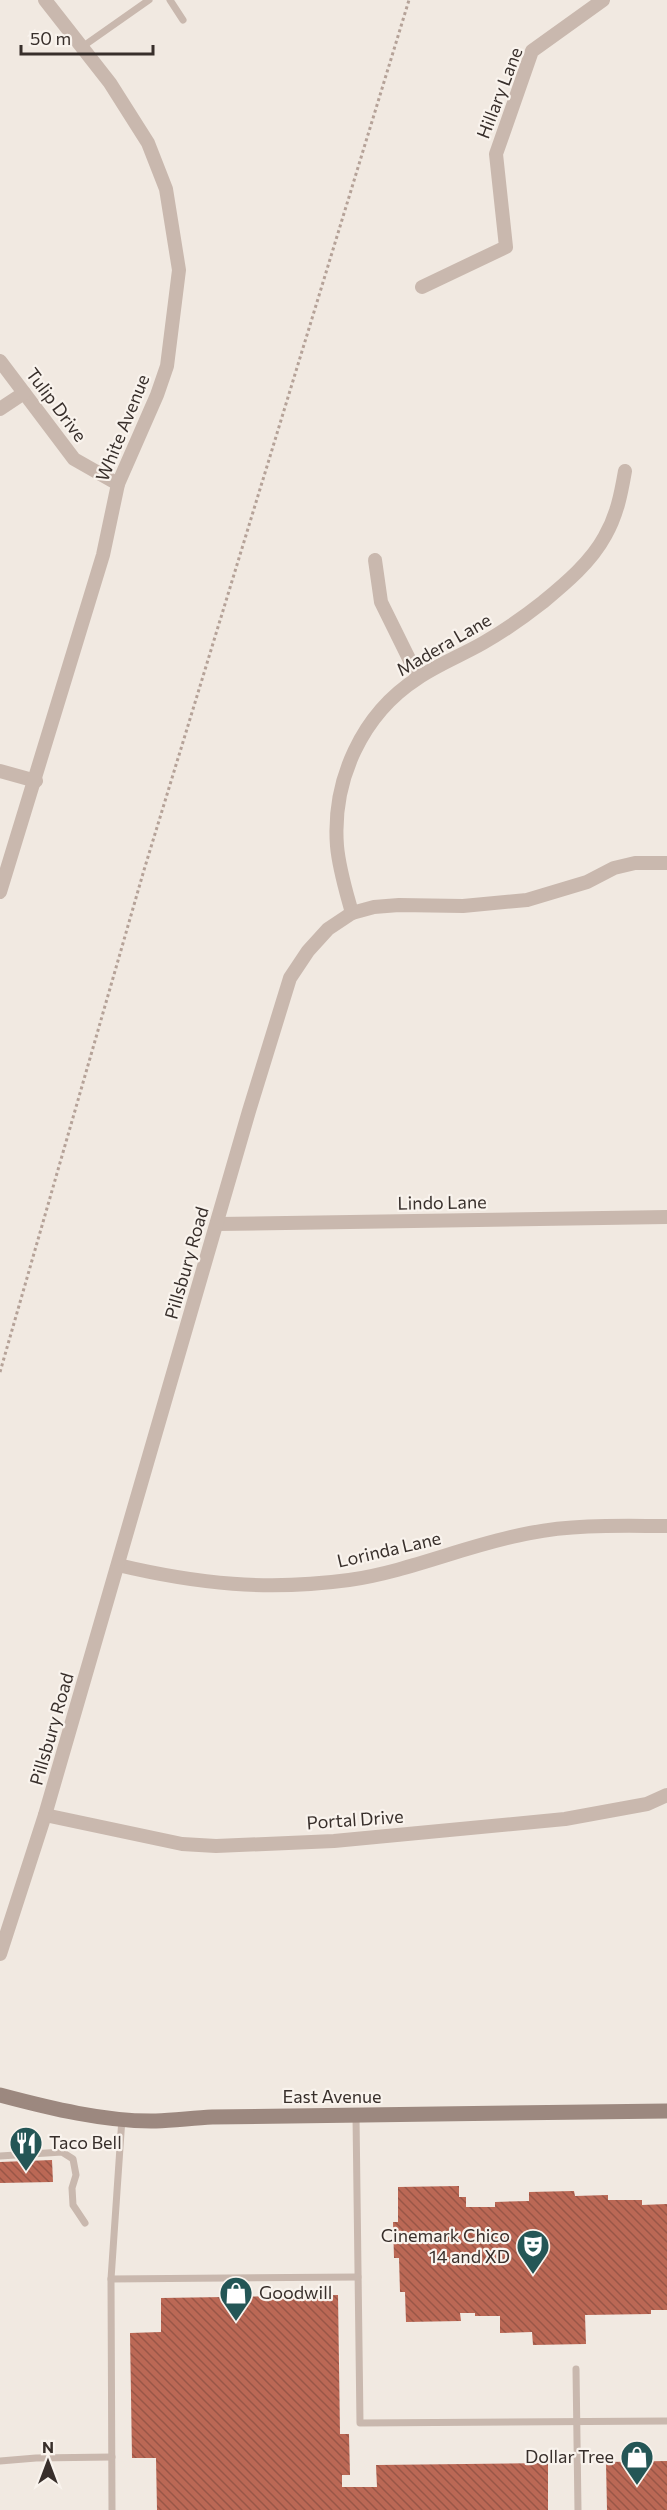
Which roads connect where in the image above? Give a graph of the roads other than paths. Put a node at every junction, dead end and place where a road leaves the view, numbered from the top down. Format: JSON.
{"nodes":[{"id":1,"x":45,"y":0,"type":"edge"},
{"id":2,"x":149,"y":0,"type":"edge"},
{"id":3,"x":170,"y":0,"type":"edge"},
{"id":4,"x":603,"y":0,"type":"edge"},
{"id":5,"x":183,"y":20,"type":"dead end"},
{"id":6,"x":82,"y":48,"type":"junction"},
{"id":7,"x":422,"y":287,"type":"dead end"},
{"id":8,"x":0,"y":362,"type":"edge"},
{"id":9,"x":24,"y":393,"type":"junction"},
{"id":10,"x":0,"y":409,"type":"edge"},
{"id":11,"x":625,"y":471,"type":"dead end"},
{"id":12,"x":117,"y":484,"type":"junction"},
{"id":13,"x":375,"y":560,"type":"dead end"},
{"id":14,"x":418,"y":677,"type":"junction"},
{"id":15,"x":0,"y":771,"type":"edge"},
{"id":16,"x":36,"y":781,"type":"junction"},
{"id":17,"x":667,"y":864,"type":"edge"},
{"id":18,"x":0,"y":892,"type":"edge"},
{"id":19,"x":352,"y":913,"type":"junction"},
{"id":20,"x":667,"y":1217,"type":"edge"},
{"id":21,"x":217,"y":1224,"type":"junction"},
{"id":22,"x":667,"y":1526,"type":"edge"},
{"id":23,"x":118,"y":1565,"type":"junction"},
{"id":24,"x":667,"y":1795,"type":"edge"},
{"id":25,"x":45,"y":1815,"type":"junction"},
{"id":26,"x":0,"y":1954,"type":"edge"},
{"id":27,"x":0,"y":2095,"type":"edge"},
{"id":28,"x":667,"y":2111,"type":"edge"},
{"id":29,"x":356,"y":2116,"type":"junction"},
{"id":30,"x":122,"y":2118,"type":"junction"},
{"id":31,"x":0,"y":2156,"type":"edge"},
{"id":32,"x":85,"y":2223,"type":"dead end"},
{"id":33,"x":358,"y":2277,"type":"junction"},
{"id":34,"x":111,"y":2279,"type":"junction"},
{"id":35,"x":576,"y":2369,"type":"dead end"},
{"id":36,"x":667,"y":2421,"type":"edge"},
{"id":37,"x":577,"y":2422,"type":"junction"},
{"id":38,"x":112,"y":2457,"type":"junction"},
{"id":39,"x":0,"y":2461,"type":"edge"},
{"id":40,"x":112,"y":2510,"type":"edge"},
{"id":41,"x":578,"y":2510,"type":"edge"}],
"edges":[{"from":1,"to":6,"type":"street","name":"White Avenue"},
{"from":2,"to":6,"type":"lane"},
{"from":3,"to":5,"type":"lane"},
{"from":4,"to":7,"type":"street","name":"Hillary Lane"},
{"from":6,"to":12,"type":"street","name":"White Avenue"},
{"from":8,"to":9,"type":"street","name":"Tulip Drive"},
{"from":9,"to":10,"type":"street"},
{"from":9,"to":12,"type":"street","name":"Tulip Drive"},
{"from":11,"to":14,"type":"street","name":"Madera Lane"},
{"from":12,"to":16,"type":"street","name":"White Avenue"},
{"from":13,"to":14,"type":"street"},
{"from":14,"to":19,"type":"street","name":"Madera Lane"},
{"from":15,"to":16,"type":"street"},
{"from":16,"to":18,"type":"street","name":"White Avenue"},
{"from":17,"to":19,"type":"street","name":"Pillsbury Road"},
{"from":19,"to":21,"type":"street","name":"Pillsbury Road"},
{"from":20,"to":21,"type":"street","name":"Lindo Lane"},
{"from":21,"to":23,"type":"street","name":"Pillsbury Road"},
{"from":22,"to":23,"type":"street","name":"Lorinda Lane"},
{"from":23,"to":25,"type":"street","name":"Pillsbury Road"},
{"from":24,"to":25,"type":"street","name":"Portal Drive"},
{"from":25,"to":26,"type":"street","name":"Pillsbury Road"},
{"from":27,"to":30,"type":"main road","name":"East Avenue"},
{"from":28,"to":29,"type":"main road","name":"East Avenue"},
{"from":29,"to":30,"type":"main road","name":"East Avenue"},
{"from":29,"to":33,"type":"lane"},
{"from":30,"to":34,"type":"lane"},
{"from":31,"to":32,"type":"lane"},
{"from":33,"to":34,"type":"lane"},
{"from":33,"to":37,"type":"lane"},
{"from":34,"to":38,"type":"lane"},
{"from":35,"to":37,"type":"lane"},
{"from":36,"to":37,"type":"lane"},
{"from":37,"to":41,"type":"lane"},
{"from":38,"to":39,"type":"lane"},
{"from":38,"to":40,"type":"lane"}]}
